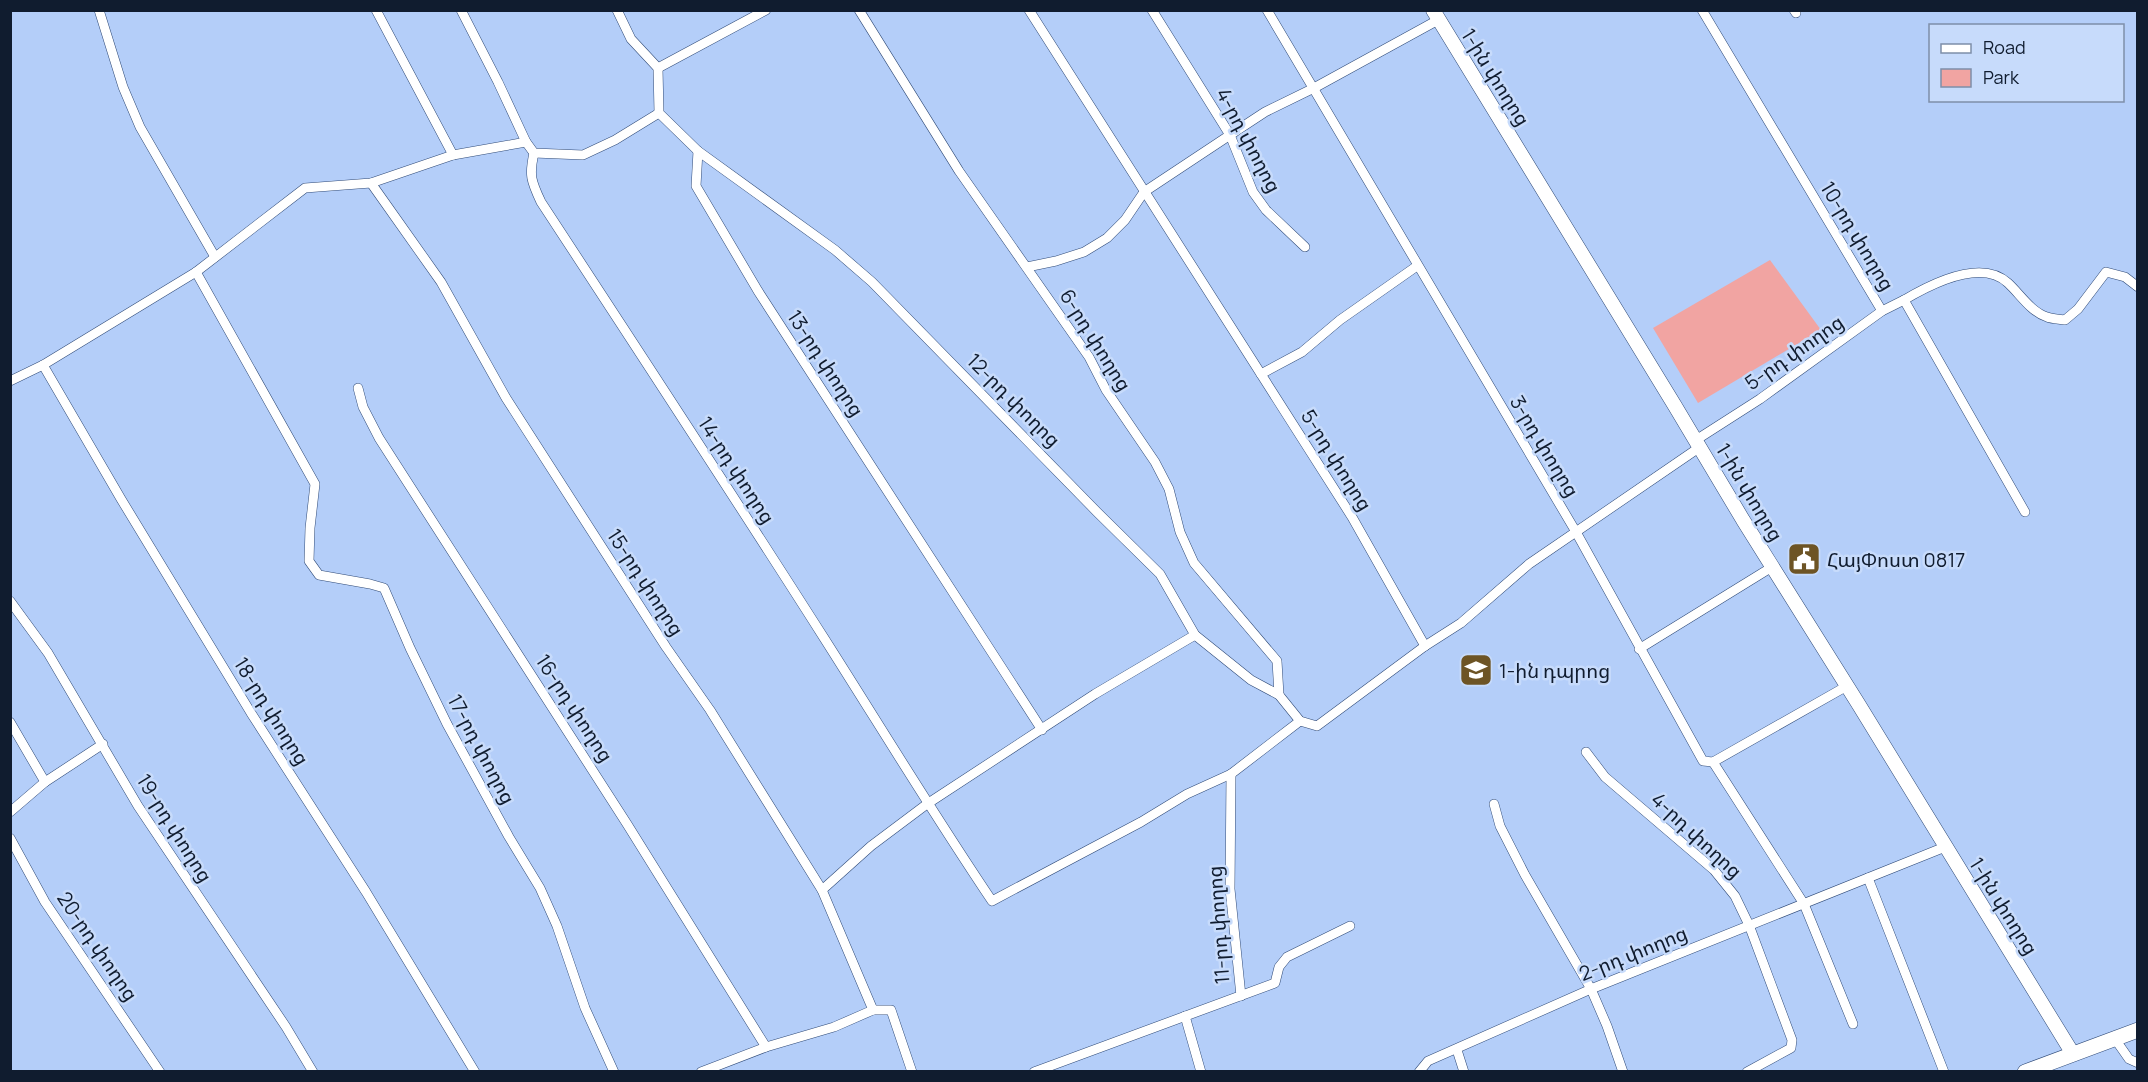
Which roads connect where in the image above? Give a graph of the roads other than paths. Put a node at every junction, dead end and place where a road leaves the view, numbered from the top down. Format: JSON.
{"nodes":[{"id":1,"x":99,"y":10,"type":"edge"},
{"id":2,"x":376,"y":10,"type":"edge"},
{"id":3,"x":461,"y":10,"type":"edge"},
{"id":4,"x":617,"y":10,"type":"edge"},
{"id":5,"x":859,"y":10,"type":"edge"},
{"id":6,"x":1029,"y":10,"type":"edge"},
{"id":7,"x":1152,"y":10,"type":"edge"},
{"id":8,"x":1267,"y":10,"type":"edge"},
{"id":9,"x":1702,"y":10,"type":"edge"},
{"id":10,"x":765,"y":11,"type":"edge"},
{"id":11,"x":1435,"y":15,"type":"edge"},
{"id":12,"x":658,"y":68,"type":"junction"},
{"id":13,"x":1314,"y":88,"type":"junction"},
{"id":14,"x":659,"y":113,"type":"junction"},
{"id":15,"x":1230,"y":135,"type":"junction"},
{"id":16,"x":526,"y":142,"type":"junction"},
{"id":17,"x":698,"y":151,"type":"junction"},
{"id":18,"x":534,"y":153,"type":"junction"},
{"id":19,"x":453,"y":155,"type":"junction"},
{"id":20,"x":370,"y":183,"type":"junction"},
{"id":21,"x":1144,"y":192,"type":"junction"},
{"id":22,"x":1305,"y":247,"type":"dead end"},
{"id":23,"x":215,"y":257,"type":"junction"},
{"id":24,"x":1417,"y":266,"type":"junction"},
{"id":25,"x":1027,"y":267,"type":"junction"},
{"id":26,"x":196,"y":272,"type":"junction"},
{"id":27,"x":2138,"y":287,"type":"edge"},
{"id":28,"x":1904,"y":300,"type":"junction"},
{"id":29,"x":1882,"y":311,"type":"junction"},
{"id":30,"x":43,"y":365,"type":"junction"},
{"id":31,"x":1261,"y":374,"type":"junction"},
{"id":32,"x":10,"y":381,"type":"edge"},
{"id":33,"x":358,"y":388,"type":"dead end"},
{"id":34,"x":1698,"y":443,"type":"junction"},
{"id":35,"x":2025,"y":512,"type":"dead end"},
{"id":36,"x":1576,"y":532,"type":"junction"},
{"id":37,"x":1772,"y":567,"type":"junction"},
{"id":38,"x":10,"y":601,"type":"edge"},
{"id":39,"x":1195,"y":635,"type":"junction"},
{"id":40,"x":1425,"y":646,"type":"junction"},
{"id":41,"x":1639,"y":649,"type":"junction"},
{"id":42,"x":1847,"y":686,"type":"junction"},
{"id":43,"x":1279,"y":695,"type":"junction"},
{"id":44,"x":1300,"y":721,"type":"junction"},
{"id":45,"x":10,"y":722,"type":"edge"},
{"id":46,"x":1042,"y":730,"type":"junction"},
{"id":47,"x":103,"y":744,"type":"junction"},
{"id":48,"x":1586,"y":752,"type":"dead end"},
{"id":49,"x":1713,"y":762,"type":"junction"},
{"id":50,"x":1231,"y":774,"type":"junction"},
{"id":51,"x":45,"y":782,"type":"junction"},
{"id":52,"x":927,"y":804,"type":"junction"},
{"id":53,"x":1494,"y":804,"type":"dead end"},
{"id":54,"x":10,"y":812,"type":"edge"},
{"id":55,"x":10,"y":838,"type":"edge"},
{"id":56,"x":1945,"y":847,"type":"junction"},
{"id":57,"x":1868,"y":878,"type":"junction"},
{"id":58,"x":822,"y":890,"type":"junction"},
{"id":59,"x":1804,"y":904,"type":"junction"},
{"id":60,"x":1749,"y":925,"type":"junction"},
{"id":61,"x":1350,"y":926,"type":"dead end"},
{"id":62,"x":1591,"y":989,"type":"junction"},
{"id":63,"x":1241,"y":996,"type":"junction"},
{"id":64,"x":873,"y":1010,"type":"junction"},
{"id":65,"x":1185,"y":1016,"type":"junction"},
{"id":66,"x":1854,"y":1024,"type":"dead end"},
{"id":67,"x":2138,"y":1030,"type":"edge"},
{"id":68,"x":2115,"y":1039,"type":"junction"},
{"id":69,"x":766,"y":1047,"type":"junction"},
{"id":70,"x":1456,"y":1050,"type":"junction"},
{"id":71,"x":2073,"y":1054,"type":"junction"},
{"id":72,"x":2138,"y":1063,"type":"edge"},
{"id":73,"x":160,"y":1071,"type":"edge"},
{"id":74,"x":313,"y":1071,"type":"edge"},
{"id":75,"x":475,"y":1071,"type":"edge"},
{"id":76,"x":614,"y":1071,"type":"edge"},
{"id":77,"x":701,"y":1071,"type":"edge"},
{"id":78,"x":912,"y":1071,"type":"edge"},
{"id":79,"x":1034,"y":1071,"type":"edge"},
{"id":80,"x":1201,"y":1071,"type":"edge"},
{"id":81,"x":1419,"y":1071,"type":"edge"},
{"id":82,"x":1464,"y":1071,"type":"edge"},
{"id":83,"x":1623,"y":1071,"type":"edge"},
{"id":84,"x":1747,"y":1071,"type":"edge"},
{"id":85,"x":1944,"y":1071,"type":"edge"},
{"id":86,"x":2025,"y":1071,"type":"edge"}],
"edges":[{"from":1,"to":23,"type":"street"},
{"from":2,"to":19,"type":"street"},
{"from":3,"to":16,"type":"street"},
{"from":4,"to":12,"type":"street"},
{"from":5,"to":25,"type":"street","name":"6-րդ փողոց"},
{"from":6,"to":21,"type":"street","name":"5-րդ փողոց"},
{"from":7,"to":15,"type":"street","name":"4-րդ փողոց"},
{"from":8,"to":13,"type":"street","name":"3-րդ փողոց"},
{"from":9,"to":29,"type":"street","name":"10-րդ փողոց"},
{"from":10,"to":12,"type":"street"},
{"from":11,"to":13,"type":"street"},
{"from":11,"to":34,"type":"main road","name":"1-ին փողոց"},
{"from":12,"to":14,"type":"street"},
{"from":13,"to":15,"type":"street"},
{"from":13,"to":24,"type":"street","name":"3-րդ փողոց"},
{"from":14,"to":17,"type":"street"},
{"from":14,"to":18,"type":"street"},
{"from":15,"to":21,"type":"street"},
{"from":15,"to":22,"type":"street","name":"4-րդ փողոց"},
{"from":16,"to":18,"type":"street"},
{"from":16,"to":19,"type":"street"},
{"from":17,"to":39,"type":"street","name":"12-րդ փողոց"},
{"from":17,"to":46,"type":"street","name":"13-րդ փողոց"},
{"from":18,"to":52,"type":"street","name":"14-րդ փողոց"},
{"from":19,"to":20,"type":"street"},
{"from":20,"to":23,"type":"street"},
{"from":20,"to":58,"type":"street","name":"15-րդ փողոց"},
{"from":21,"to":25,"type":"street"},
{"from":21,"to":31,"type":"street","name":"5-րդ փողոց"},
{"from":23,"to":26,"type":"street"},
{"from":24,"to":31,"type":"street"},
{"from":24,"to":36,"type":"street","name":"3-րդ փողոց"},
{"from":25,"to":43,"type":"street","name":"6-րդ փողոց"},
{"from":26,"to":30,"type":"street"},
{"from":26,"to":76,"type":"street","name":"17-րդ փողոց"},
{"from":27,"to":28,"type":"street"},
{"from":28,"to":29,"type":"street","name":"10-րդ փողոց"},
{"from":28,"to":35,"type":"street","name":"10-րդ փողոց"},
{"from":29,"to":34,"type":"street","name":"5-րդ փողոց"},
{"from":30,"to":32,"type":"street"},
{"from":30,"to":75,"type":"street","name":"18-րդ փողոց"},
{"from":31,"to":40,"type":"street","name":"5-րդ փողոց"},
{"from":33,"to":69,"type":"street","name":"16-րդ փողոց"},
{"from":34,"to":36,"type":"street","name":"5-րդ փողոց"},
{"from":34,"to":37,"type":"main road","name":"1-ին փողոց"},
{"from":36,"to":40,"type":"street","name":"5-րդ փողոց"},
{"from":36,"to":41,"type":"street","name":"3-րդ փողոց"},
{"from":37,"to":41,"type":"street"},
{"from":37,"to":42,"type":"main road","name":"1-ին փողոց"},
{"from":38,"to":47,"type":"street","name":"19-րդ փողոց"},
{"from":39,"to":43,"type":"street","name":"12-րդ փողոց"},
{"from":39,"to":46,"type":"street"},
{"from":40,"to":44,"type":"street"},
{"from":41,"to":49,"type":"street","name":"3-րդ փողոց"},
{"from":42,"to":49,"type":"street"},
{"from":42,"to":56,"type":"main road","name":"1-ին փողոց"},
{"from":43,"to":44,"type":"street"},
{"from":44,"to":50,"type":"street"},
{"from":45,"to":51,"type":"street"},
{"from":46,"to":52,"type":"street"},
{"from":47,"to":51,"type":"street"},
{"from":47,"to":74,"type":"street","name":"19-րդ փողոց"},
{"from":48,"to":60,"type":"street","name":"4-րդ փողոց"},
{"from":49,"to":59,"type":"street"},
{"from":50,"to":52,"type":"street","name":"14-րդ փողոց"},
{"from":50,"to":63,"type":"street","name":"11-րդ փողոց"},
{"from":51,"to":54,"type":"street"},
{"from":52,"to":58,"type":"street"},
{"from":53,"to":62,"type":"street"},
{"from":55,"to":73,"type":"street","name":"20-րդ փողոց"},
{"from":56,"to":57,"type":"street","name":"2-րդ փողոց"},
{"from":56,"to":71,"type":"main road","name":"1-ին փողոց"},
{"from":57,"to":59,"type":"street","name":"2-րդ փողոց"},
{"from":57,"to":85,"type":"street"},
{"from":58,"to":64,"type":"street","name":"15-րդ փողոց"},
{"from":59,"to":60,"type":"street","name":"2-րդ փողոց"},
{"from":59,"to":66,"type":"street"},
{"from":60,"to":62,"type":"street","name":"2-րդ փողոց"},
{"from":60,"to":84,"type":"street","name":"4-րդ փողոց"},
{"from":61,"to":63,"type":"street"},
{"from":62,"to":70,"type":"street","name":"2-րդ փողոց"},
{"from":62,"to":83,"type":"street"},
{"from":63,"to":65,"type":"street","name":"11-րդ փողոց"},
{"from":64,"to":69,"type":"street"},
{"from":64,"to":78,"type":"street"},
{"from":65,"to":79,"type":"street","name":"11-րդ փողոց"},
{"from":65,"to":80,"type":"street"},
{"from":67,"to":68,"type":"main road"},
{"from":68,"to":71,"type":"main road"},
{"from":68,"to":72,"type":"street"},
{"from":69,"to":77,"type":"street"},
{"from":70,"to":81,"type":"street","name":"2-րդ փողոց"},
{"from":70,"to":82,"type":"street"},
{"from":71,"to":86,"type":"main road"}]}
